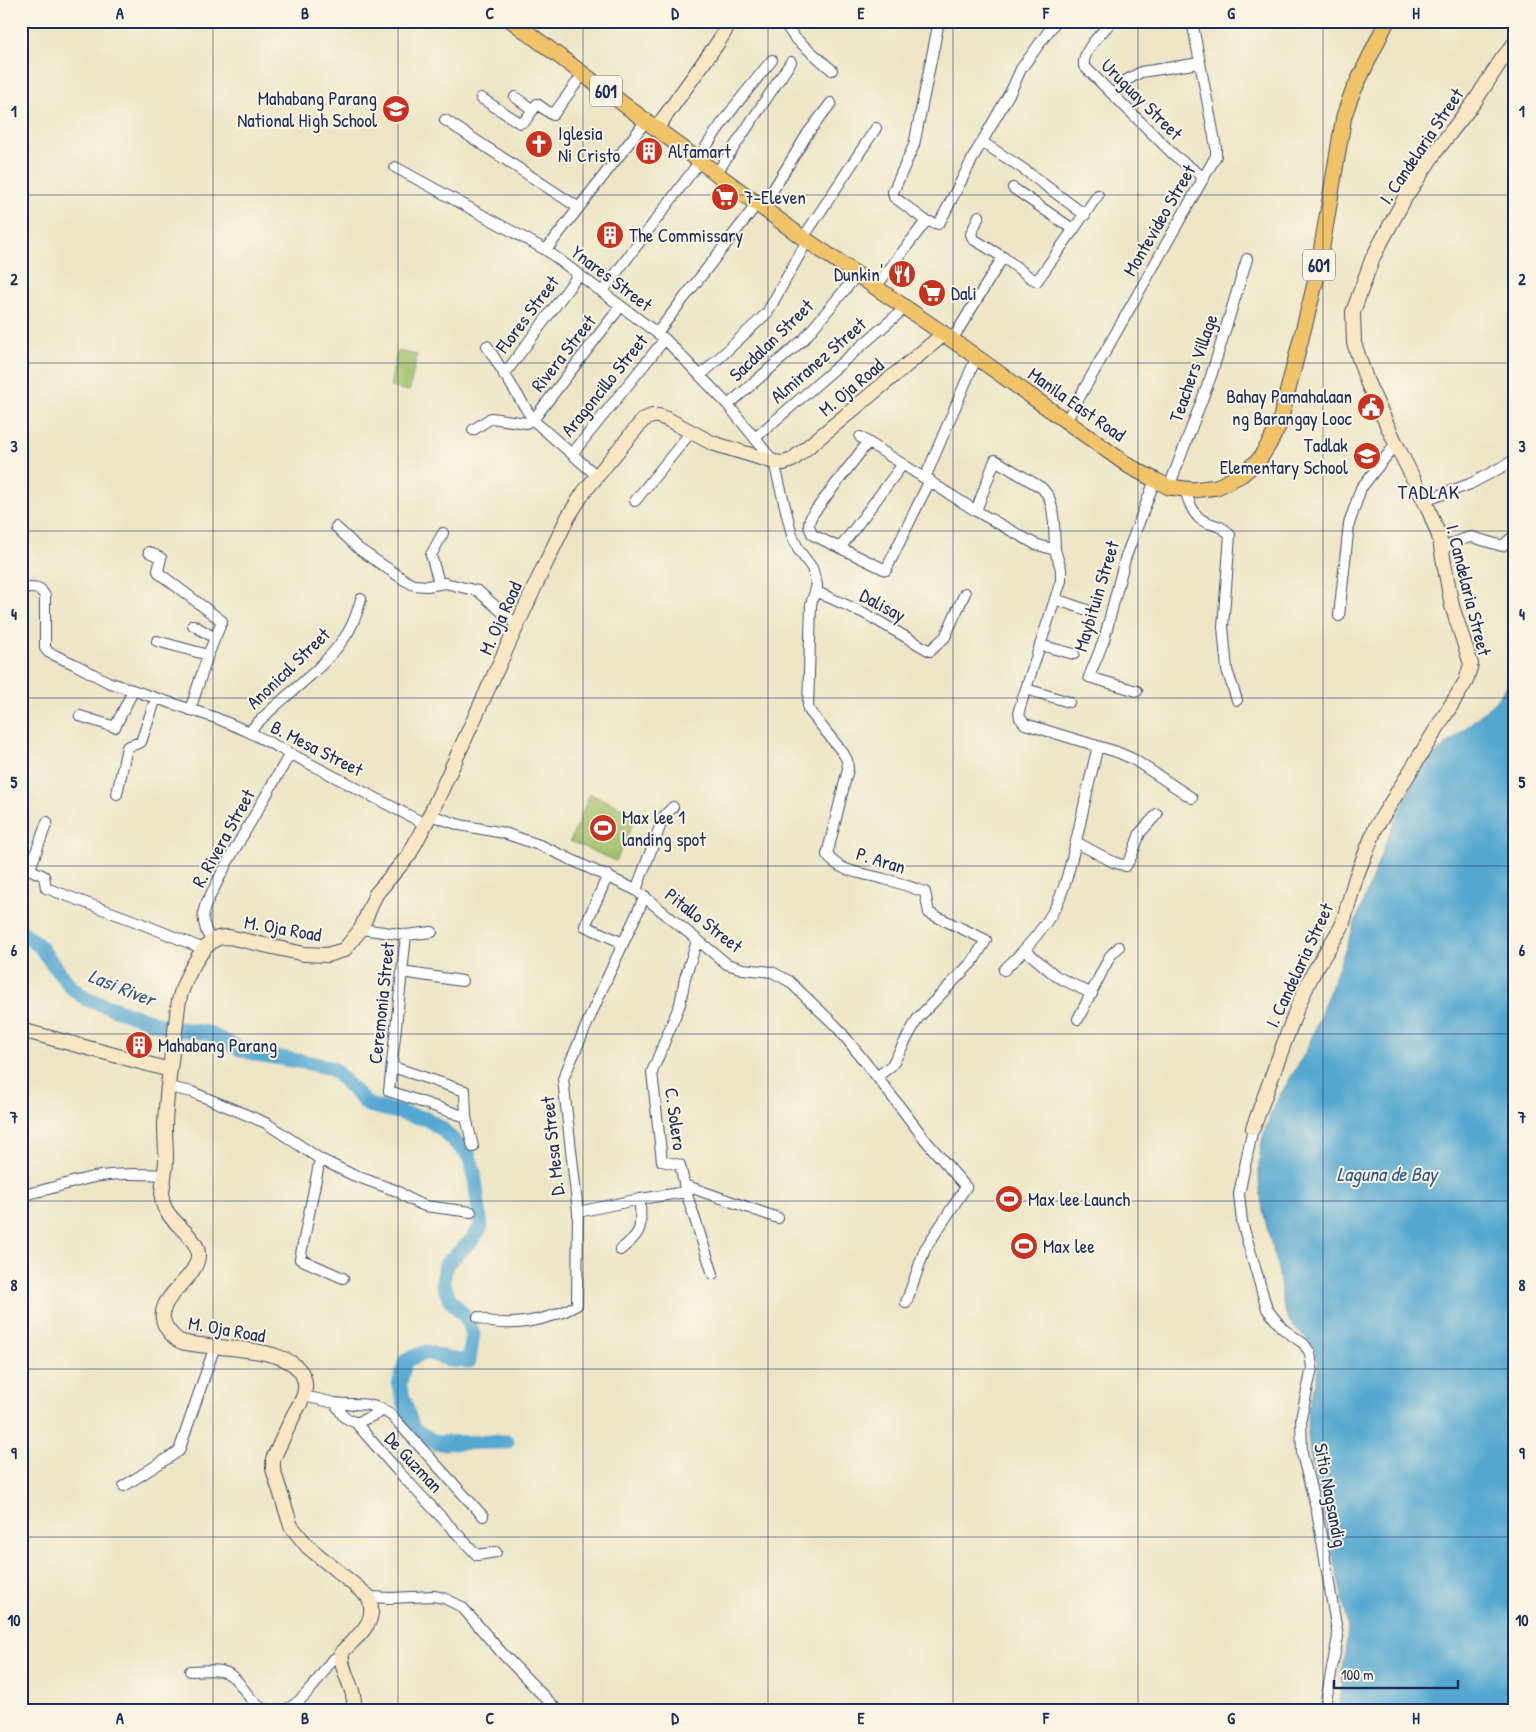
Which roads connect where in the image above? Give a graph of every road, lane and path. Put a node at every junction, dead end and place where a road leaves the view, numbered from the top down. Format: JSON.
{"nodes":[{"id":1,"x":512,"y":21,"type":"edge"},
{"id":2,"x":728,"y":21,"type":"edge"},
{"id":3,"x":783,"y":21,"type":"edge"},
{"id":4,"x":939,"y":21,"type":"edge"},
{"id":5,"x":1056,"y":21,"type":"edge"},
{"id":6,"x":1112,"y":21,"type":"edge"},
{"id":7,"x":1192,"y":21,"type":"edge"},
{"id":8,"x":1387,"y":21,"type":"edge"},
{"id":9,"x":1515,"y":43,"type":"edge"},
{"id":10,"x":772,"y":60,"type":"dead end"},
{"id":11,"x":792,"y":62,"type":"dead end"},
{"id":12,"x":1200,"y":63,"type":"junction"},
{"id":13,"x":832,"y":70,"type":"dead end"},
{"id":14,"x":583,"y":74,"type":"junction"},
{"id":15,"x":1114,"y":95,"type":"junction"},
{"id":16,"x":515,"y":96,"type":"dead end"},
{"id":17,"x":481,"y":98,"type":"dead end"},
{"id":18,"x":831,"y":103,"type":"dead end"},
{"id":19,"x":535,"y":107,"type":"junction"},
{"id":20,"x":445,"y":120,"type":"dead end"},
{"id":21,"x":651,"y":125,"type":"junction"},
{"id":22,"x":876,"y":128,"type":"dead end"},
{"id":23,"x":982,"y":142,"type":"junction"},
{"id":24,"x":699,"y":161,"type":"junction"},
{"id":25,"x":395,"y":167,"type":"dead end"},
{"id":26,"x":716,"y":174,"type":"junction"},
{"id":27,"x":1203,"y":177,"type":"junction"},
{"id":28,"x":1013,"y":188,"type":"dead end"},
{"id":29,"x":1098,"y":195,"type":"dead end"},
{"id":30,"x":759,"y":206,"type":"junction"},
{"id":31,"x":579,"y":208,"type":"junction"},
{"id":32,"x":979,"y":216,"type":"dead end"},
{"id":33,"x":1085,"y":216,"type":"junction"},
{"id":34,"x":926,"y":221,"type":"junction"},
{"id":35,"x":1074,"y":230,"type":"junction"},
{"id":36,"x":805,"y":239,"type":"junction"},
{"id":37,"x":546,"y":250,"type":"junction"},
{"id":38,"x":1003,"y":257,"type":"junction"},
{"id":39,"x":1247,"y":259,"type":"dead end"},
{"id":40,"x":579,"y":274,"type":"junction"},
{"id":41,"x":857,"y":276,"type":"junction"},
{"id":42,"x":875,"y":288,"type":"junction"},
{"id":43,"x":602,"y":292,"type":"junction"},
{"id":44,"x":621,"y":306,"type":"junction"},
{"id":45,"x":905,"y":308,"type":"junction"},
{"id":46,"x":661,"y":336,"type":"junction"},
{"id":47,"x":948,"y":337,"type":"junction"},
{"id":48,"x":487,"y":346,"type":"dead end"},
{"id":49,"x":976,"y":358,"type":"junction"},
{"id":50,"x":504,"y":375,"type":"junction"},
{"id":51,"x":700,"y":376,"type":"junction"},
{"id":52,"x":728,"y":405,"type":"junction"},
{"id":53,"x":533,"y":420,"type":"junction"},
{"id":54,"x":1066,"y":421,"type":"junction"},
{"id":55,"x":473,"y":430,"type":"dead end"},
{"id":56,"x":691,"y":432,"type":"junction"},
{"id":57,"x":755,"y":438,"type":"junction"},
{"id":58,"x":1396,"y":444,"type":"junction"},
{"id":59,"x":572,"y":454,"type":"junction"},
{"id":60,"x":1515,"y":460,"type":"edge"},
{"id":61,"x":774,"y":462,"type":"junction"},
{"id":62,"x":903,"y":464,"type":"junction"},
{"id":63,"x":597,"y":476,"type":"junction"},
{"id":64,"x":928,"y":479,"type":"junction"},
{"id":65,"x":1155,"y":480,"type":"junction"},
{"id":66,"x":1169,"y":487,"type":"junction"},
{"id":67,"x":1186,"y":489,"type":"junction"},
{"id":68,"x":635,"y":501,"type":"dead end"},
{"id":69,"x":1424,"y":501,"type":"junction"},
{"id":70,"x":976,"y":511,"type":"junction"},
{"id":71,"x":336,"y":527,"type":"dead end"},
{"id":72,"x":443,"y":533,"type":"dead end"},
{"id":73,"x":1515,"y":535,"type":"edge"},
{"id":74,"x":840,"y":548,"type":"junction"},
{"id":75,"x":1442,"y":549,"type":"junction"},
{"id":76,"x":1054,"y":550,"type":"junction"},
{"id":77,"x":149,"y":552,"type":"dead end"},
{"id":78,"x":439,"y":583,"type":"junction"},
{"id":79,"x":21,"y":586,"type":"edge"},
{"id":80,"x":817,"y":588,"type":"junction"},
{"id":81,"x":965,"y":593,"type":"dead end"},
{"id":82,"x":361,"y":599,"type":"dead end"},
{"id":83,"x":1056,"y":599,"type":"junction"},
{"id":84,"x":1087,"y":610,"type":"dead end"},
{"id":85,"x":1339,"y":616,"type":"dead end"},
{"id":86,"x":193,"y":625,"type":"dead end"},
{"id":87,"x":518,"y":626,"type":"junction"},
{"id":88,"x":214,"y":638,"type":"junction"},
{"id":89,"x":157,"y":641,"type":"dead end"},
{"id":90,"x":1040,"y":645,"type":"junction"},
{"id":91,"x":1074,"y":654,"type":"dead end"},
{"id":92,"x":208,"y":655,"type":"junction"},
{"id":93,"x":1026,"y":688,"type":"junction"},
{"id":94,"x":133,"y":691,"type":"junction"},
{"id":95,"x":1137,"y":691,"type":"dead end"},
{"id":96,"x":156,"y":698,"type":"junction"},
{"id":97,"x":1237,"y":700,"type":"dead end"},
{"id":98,"x":1069,"y":702,"type":"dead end"},
{"id":99,"x":190,"y":710,"type":"junction"},
{"id":100,"x":80,"y":716,"type":"dead end"},
{"id":101,"x":249,"y":732,"type":"junction"},
{"id":102,"x":1098,"y":746,"type":"junction"},
{"id":103,"x":290,"y":754,"type":"junction"},
{"id":104,"x":117,"y":794,"type":"dead end"},
{"id":105,"x":1192,"y":798,"type":"dead end"},
{"id":106,"x":673,"y":807,"type":"dead end"},
{"id":107,"x":1157,"y":814,"type":"dead end"},
{"id":108,"x":428,"y":820,"type":"junction"},
{"id":109,"x":47,"y":822,"type":"dead end"},
{"id":110,"x":1076,"y":842,"type":"junction"},
{"id":111,"x":608,"y":876,"type":"junction"},
{"id":112,"x":636,"y":890,"type":"junction"},
{"id":113,"x":645,"y":896,"type":"junction"},
{"id":114,"x":361,"y":929,"type":"junction"},
{"id":115,"x":432,"y":932,"type":"dead end"},
{"id":116,"x":406,"y":934,"type":"junction"},
{"id":117,"x":697,"y":940,"type":"junction"},
{"id":118,"x":623,"y":943,"type":"junction"},
{"id":119,"x":208,"y":945,"type":"junction"},
{"id":120,"x":1119,"y":947,"type":"dead end"},
{"id":121,"x":1025,"y":950,"type":"junction"},
{"id":122,"x":1004,"y":970,"type":"dead end"},
{"id":123,"x":402,"y":972,"type":"junction"},
{"id":124,"x":462,"y":981,"type":"dead end"},
{"id":125,"x":1092,"y":994,"type":"junction"},
{"id":126,"x":1078,"y":1019,"type":"dead end"},
{"id":127,"x":21,"y":1030,"type":"edge"},
{"id":128,"x":393,"y":1067,"type":"junction"},
{"id":129,"x":170,"y":1070,"type":"junction"},
{"id":130,"x":877,"y":1077,"type":"junction"},
{"id":131,"x":168,"y":1087,"type":"junction"},
{"id":132,"x":466,"y":1117,"type":"junction"},
{"id":133,"x":1253,"y":1128,"type":"joint"},
{"id":134,"x":473,"y":1147,"type":"dead end"},
{"id":135,"x":320,"y":1159,"type":"junction"},
{"id":136,"x":164,"y":1175,"type":"junction"},
{"id":137,"x":685,"y":1188,"type":"junction"},
{"id":138,"x":21,"y":1195,"type":"edge"},
{"id":139,"x":640,"y":1199,"type":"junction"},
{"id":140,"x":471,"y":1212,"type":"dead end"},
{"id":141,"x":578,"y":1212,"type":"junction"},
{"id":142,"x":778,"y":1218,"type":"dead end"},
{"id":143,"x":620,"y":1250,"type":"dead end"},
{"id":144,"x":713,"y":1274,"type":"dead end"},
{"id":145,"x":343,"y":1278,"type":"dead end"},
{"id":146,"x":906,"y":1303,"type":"dead end"},
{"id":147,"x":478,"y":1317,"type":"dead end"},
{"id":148,"x":215,"y":1346,"type":"junction"},
{"id":149,"x":304,"y":1396,"type":"junction"},
{"id":150,"x":335,"y":1403,"type":"junction"},
{"id":151,"x":380,"y":1408,"type":"junction"},
{"id":152,"x":356,"y":1423,"type":"junction"},
{"id":153,"x":124,"y":1486,"type":"dead end"},
{"id":154,"x":483,"y":1516,"type":"dead end"},
{"id":155,"x":496,"y":1552,"type":"dead end"},
{"id":156,"x":369,"y":1597,"type":"junction"},
{"id":157,"x":341,"y":1657,"type":"junction"},
{"id":158,"x":190,"y":1671,"type":"dead end"},
{"id":159,"x":354,"y":1711,"type":"edge"},
{"id":160,"x":558,"y":1711,"type":"edge"},
{"id":161,"x":1324,"y":1711,"type":"edge"}],
"edges":[{"from":1,"to":14,"type":"main road","name":"Manila East Road","number":"601"},
{"from":2,"to":21,"type":"street"},
{"from":3,"to":13,"type":"street"},
{"from":4,"to":34,"type":"street"},
{"from":5,"to":23,"type":"street"},
{"from":6,"to":15,"type":"street","name":"Uruguay Street"},
{"from":7,"to":12,"type":"street","name":"Montevideo Street"},
{"from":8,"to":67,"type":"main road","name":"Manila East Road","number":"601"},
{"from":9,"to":58,"type":"street","name":"I. Candelaria Street"},
{"from":10,"to":24,"type":"street"},
{"from":11,"to":26,"type":"street"},
{"from":12,"to":15,"type":"street"},
{"from":12,"to":27,"type":"street","name":"Montevideo Street"},
{"from":14,"to":19,"type":"street"},
{"from":14,"to":21,"type":"main road","name":"Manila East Road","number":"601"},
{"from":15,"to":27,"type":"street","name":"Uruguay Street"},
{"from":16,"to":19,"type":"street"},
{"from":17,"to":19,"type":"street"},
{"from":18,"to":30,"type":"street","name":"Aragoncillo Street"},
{"from":20,"to":31,"type":"street"},
{"from":21,"to":24,"type":"main road","name":"Manila East Road","number":"601"},
{"from":21,"to":31,"type":"street"},
{"from":22,"to":36,"type":"street"},
{"from":23,"to":33,"type":"street"},
{"from":23,"to":34,"type":"street"},
{"from":24,"to":26,"type":"main road","name":"Manila East Road","number":"601"},
{"from":24,"to":43,"type":"street"},
{"from":25,"to":37,"type":"street","name":"Ynares Street"},
{"from":26,"to":30,"type":"main road","name":"Manila East Road","number":"601"},
{"from":27,"to":54,"type":"street","name":"Montevideo Street"},
{"from":28,"to":35,"type":"street"},
{"from":29,"to":33,"type":"street"},
{"from":30,"to":36,"type":"main road","name":"Manila East Road","number":"601"},
{"from":30,"to":46,"type":"street","name":"Aragoncillo Street"},
{"from":31,"to":37,"type":"street"},
{"from":32,"to":38,"type":"street"},
{"from":33,"to":35,"type":"street"},
{"from":34,"to":42,"type":"street"},
{"from":35,"to":38,"type":"street"},
{"from":36,"to":41,"type":"main road","name":"Manila East Road","number":"601"},
{"from":36,"to":51,"type":"street"},
{"from":37,"to":40,"type":"street","name":"Ynares Street"},
{"from":38,"to":47,"type":"street"},
{"from":39,"to":66,"type":"street","name":"Teachers Village"},
{"from":40,"to":43,"type":"street","name":"Ynares Street"},
{"from":40,"to":50,"type":"street","name":"Flores Street"},
{"from":41,"to":42,"type":"main road","name":"Manila East Road","number":"601"},
{"from":41,"to":52,"type":"street","name":"Sacdalan Street"},
{"from":42,"to":45,"type":"main road","name":"Manila East Road","number":"601"},
{"from":43,"to":44,"type":"street","name":"Ynares Street"},
{"from":44,"to":46,"type":"street","name":"Ynares Street"},
{"from":44,"to":53,"type":"street","name":"Rivera Street"},
{"from":45,"to":47,"type":"main road","name":"Manila East Road","number":"601"},
{"from":45,"to":57,"type":"street","name":"Almiranez Street"},
{"from":46,"to":51,"type":"street","name":"Ynares Street"},
{"from":46,"to":59,"type":"street","name":"Aragoncillo Street"},
{"from":47,"to":49,"type":"main road","name":"Manila East Road","number":"601"},
{"from":47,"to":61,"type":"street","name":"M. Oja Road"},
{"from":48,"to":50,"type":"street"},
{"from":49,"to":54,"type":"main road","name":"Manila East Road","number":"601"},
{"from":49,"to":64,"type":"street"},
{"from":50,"to":53,"type":"street"},
{"from":51,"to":52,"type":"street","name":"Ynares Street"},
{"from":52,"to":57,"type":"street","name":"Ynares Street"},
{"from":53,"to":55,"type":"street"},
{"from":53,"to":59,"type":"street"},
{"from":54,"to":65,"type":"main road","name":"Manila East Road","number":"601"},
{"from":56,"to":61,"type":"street","name":"M. Oja Road"},
{"from":56,"to":63,"type":"street","name":"M. Oja Road"},
{"from":56,"to":68,"type":"street"},
{"from":57,"to":61,"type":"street","name":"Ynares Street"},
{"from":58,"to":69,"type":"street","name":"I. Candelaria Street"},
{"from":58,"to":85,"type":"street"},
{"from":59,"to":63,"type":"street"},
{"from":60,"to":69,"type":"street"},
{"from":61,"to":80,"type":"street"},
{"from":62,"to":64,"type":"street"},
{"from":62,"to":74,"type":"street"},
{"from":62,"to":74,"type":"street"},
{"from":63,"to":87,"type":"street","name":"M. Oja Road"},
{"from":64,"to":70,"type":"street"},
{"from":64,"to":74,"type":"street"},
{"from":65,"to":66,"type":"main road","name":"Manila East Road","number":"601"},
{"from":65,"to":95,"type":"street","name":"Maybituin Street"},
{"from":66,"to":67,"type":"main road","name":"Manila East Road","number":"601"},
{"from":67,"to":97,"type":"street"},
{"from":69,"to":75,"type":"street","name":"I. Candelaria Street"},
{"from":70,"to":76,"type":"street"},
{"from":70,"to":76,"type":"street"},
{"from":71,"to":78,"type":"street"},
{"from":72,"to":78,"type":"street"},
{"from":73,"to":75,"type":"street"},
{"from":75,"to":133,"type":"street","name":"I. Candelaria Street"},
{"from":76,"to":83,"type":"street"},
{"from":77,"to":88,"type":"street"},
{"from":78,"to":87,"type":"street"},
{"from":79,"to":94,"type":"street","name":"B. Mesa Street"},
{"from":80,"to":81,"type":"street","name":"Dalisay"},
{"from":80,"to":130,"type":"street","name":"P. Aran"},
{"from":82,"to":101,"type":"street","name":"Anonical Street"},
{"from":83,"to":84,"type":"street"},
{"from":83,"to":90,"type":"street"},
{"from":86,"to":88,"type":"street"},
{"from":87,"to":108,"type":"street","name":"M. Oja Road"},
{"from":88,"to":92,"type":"street"},
{"from":89,"to":92,"type":"street"},
{"from":90,"to":91,"type":"street"},
{"from":90,"to":93,"type":"street"},
{"from":92,"to":99,"type":"street"},
{"from":93,"to":98,"type":"street"},
{"from":93,"to":102,"type":"street"},
{"from":94,"to":96,"type":"street","name":"B. Mesa Street"},
{"from":94,"to":100,"type":"street"},
{"from":96,"to":99,"type":"street","name":"B. Mesa Street"},
{"from":96,"to":104,"type":"street"},
{"from":99,"to":101,"type":"street","name":"B. Mesa Street"},
{"from":101,"to":103,"type":"street","name":"B. Mesa Street"},
{"from":102,"to":105,"type":"street"},
{"from":102,"to":110,"type":"street"},
{"from":103,"to":108,"type":"street","name":"B. Mesa Street"},
{"from":103,"to":119,"type":"street","name":"R. Rivera Street"},
{"from":106,"to":112,"type":"street"},
{"from":107,"to":110,"type":"street"},
{"from":108,"to":111,"type":"street","name":"Pitallo Street"},
{"from":108,"to":114,"type":"street","name":"M. Oja Road"},
{"from":109,"to":119,"type":"street"},
{"from":110,"to":121,"type":"street"},
{"from":111,"to":112,"type":"street","name":"Pitallo Street"},
{"from":111,"to":118,"type":"street"},
{"from":112,"to":113,"type":"street","name":"Pitallo Street"},
{"from":113,"to":117,"type":"street","name":"Pitallo Street"},
{"from":113,"to":118,"type":"street","name":"D. Mesa Street"},
{"from":114,"to":116,"type":"street","name":"Ceremonia Street"},
{"from":114,"to":119,"type":"street","name":"M. Oja Road"},
{"from":115,"to":116,"type":"street"},
{"from":116,"to":123,"type":"street","name":"Ceremonia Street"},
{"from":117,"to":130,"type":"street","name":"Pitallo Street"},
{"from":117,"to":137,"type":"street","name":"C. Solero"},
{"from":118,"to":141,"type":"street","name":"D. Mesa Street"},
{"from":119,"to":129,"type":"street","name":"M. Oja Road"},
{"from":120,"to":125,"type":"street"},
{"from":121,"to":122,"type":"street"},
{"from":121,"to":125,"type":"street"},
{"from":123,"to":124,"type":"street"},
{"from":123,"to":128,"type":"street","name":"Ceremonia Street"},
{"from":125,"to":126,"type":"street"},
{"from":127,"to":129,"type":"street"},
{"from":128,"to":132,"type":"street"},
{"from":128,"to":132,"type":"street","name":"Ceremonia Street"},
{"from":129,"to":131,"type":"street","name":"M. Oja Road"},
{"from":130,"to":146,"type":"street","name":"Pitallo Street"},
{"from":131,"to":135,"type":"street"},
{"from":131,"to":136,"type":"street","name":"M. Oja Road"},
{"from":132,"to":134,"type":"street"},
{"from":133,"to":161,"type":"street","name":"Sitio Nagsandig"},
{"from":135,"to":140,"type":"street"},
{"from":135,"to":145,"type":"street"},
{"from":136,"to":138,"type":"street"},
{"from":136,"to":148,"type":"street","name":"M. Oja Road"},
{"from":137,"to":139,"type":"street"},
{"from":137,"to":142,"type":"street"},
{"from":137,"to":144,"type":"street"},
{"from":139,"to":141,"type":"street"},
{"from":139,"to":143,"type":"street"},
{"from":141,"to":147,"type":"street","name":"D. Mesa Street"},
{"from":148,"to":149,"type":"street","name":"M. Oja Road"},
{"from":148,"to":153,"type":"street"},
{"from":149,"to":150,"type":"street"},
{"from":149,"to":156,"type":"street"},
{"from":150,"to":151,"type":"street"},
{"from":150,"to":152,"type":"street","name":"De Guzman"},
{"from":151,"to":152,"type":"street"},
{"from":151,"to":154,"type":"street"},
{"from":152,"to":155,"type":"street","name":"De Guzman"},
{"from":156,"to":157,"type":"street"},
{"from":156,"to":160,"type":"street"},
{"from":157,"to":158,"type":"street"},
{"from":157,"to":159,"type":"street"}]}
